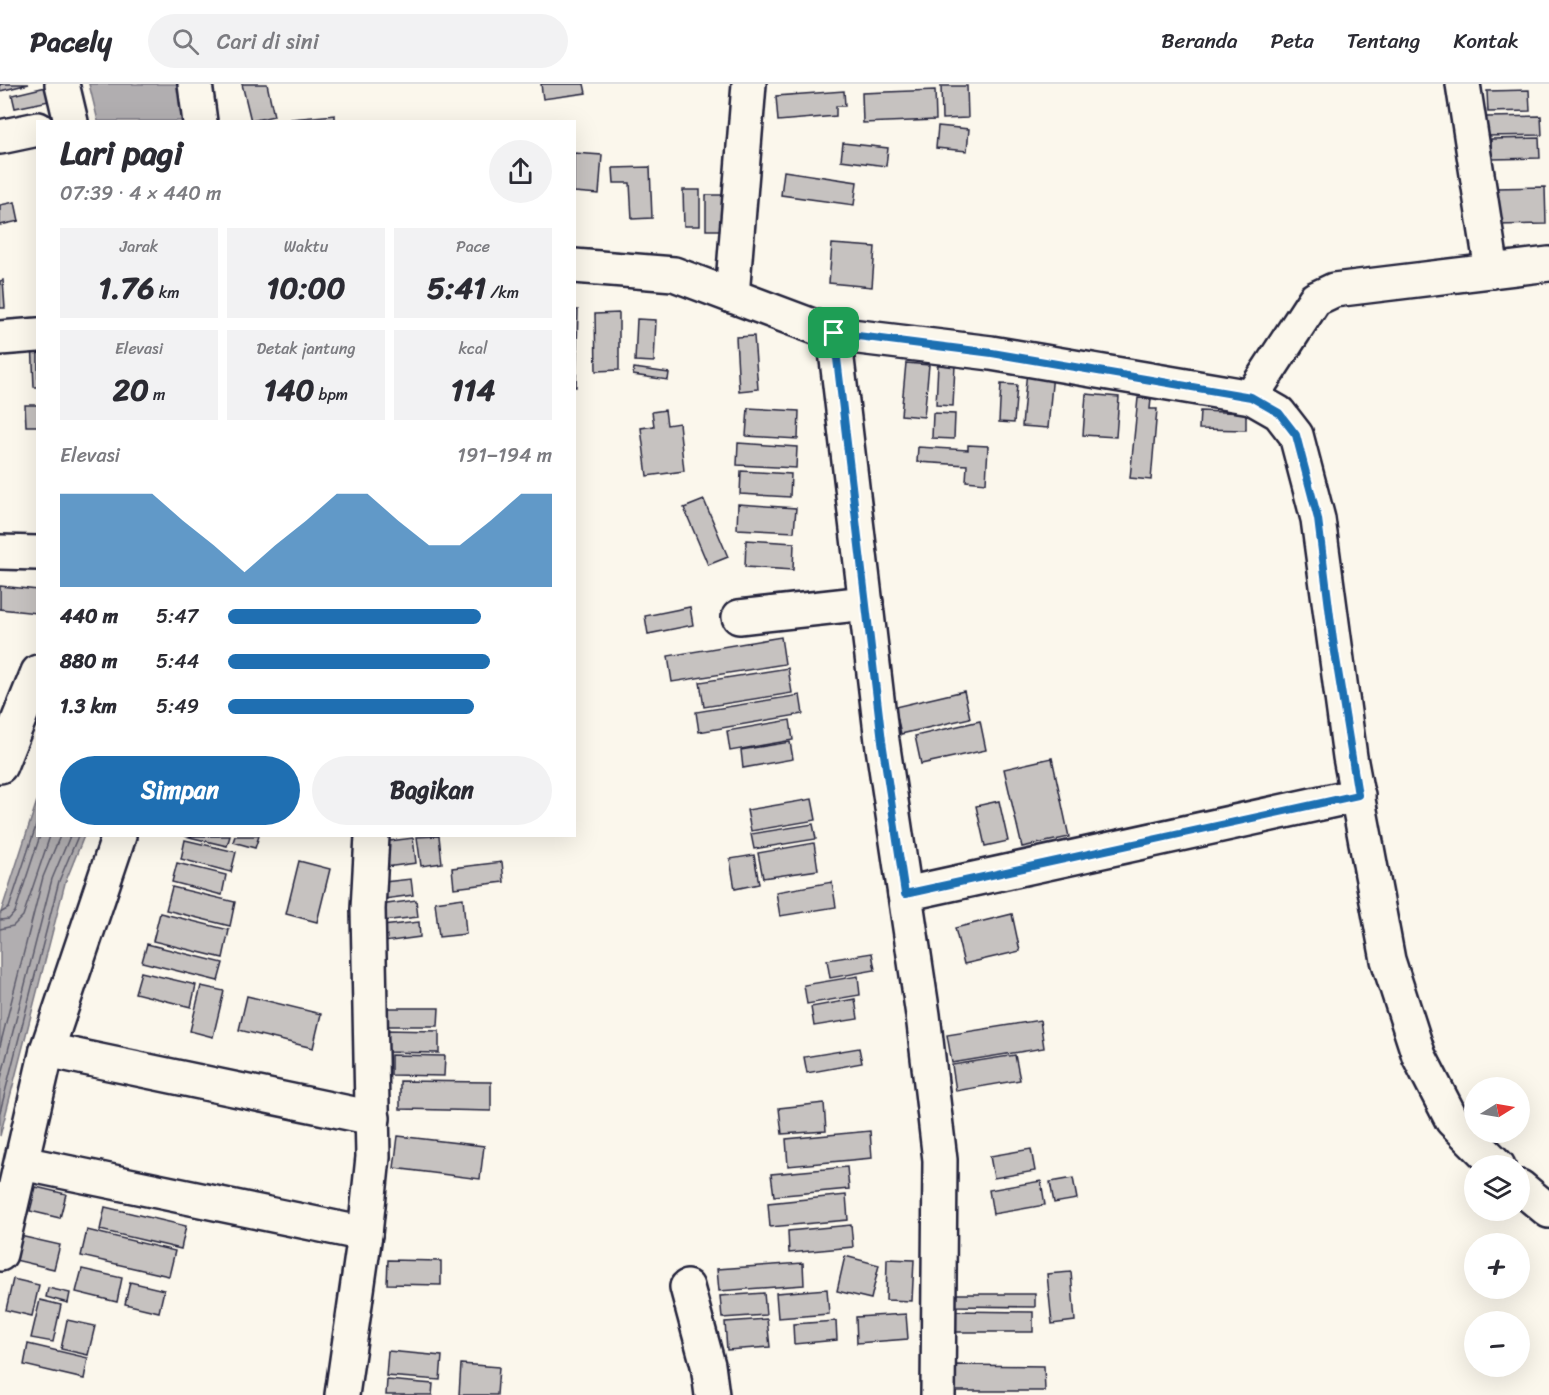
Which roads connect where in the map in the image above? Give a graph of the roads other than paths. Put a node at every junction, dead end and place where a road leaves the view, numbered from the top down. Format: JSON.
{"nodes":[{"id":1,"x":62,"y":84,"type":"edge"},
{"id":2,"x":195,"y":84,"type":"edge"},
{"id":3,"x":749,"y":84,"type":"edge"},
{"id":4,"x":1463,"y":84,"type":"edge"},
{"id":5,"x":71,"y":120,"type":"edge"},
{"id":6,"x":200,"y":120,"type":"edge"},
{"id":7,"x":36,"y":129,"type":"edge"},
{"id":8,"x":0,"y":137,"type":"edge"},
{"id":9,"x":1549,"y":264,"type":"edge"},
{"id":10,"x":576,"y":266,"type":"edge"},
{"id":11,"x":1492,"y":271,"type":"junction"},
{"id":12,"x":732,"y":296,"type":"junction"},
{"id":13,"x":834,"y":333,"type":"junction"},
{"id":14,"x":36,"y":334,"type":"edge"},
{"id":15,"x":0,"y":338,"type":"edge"},
{"id":16,"x":1251,"y":397,"type":"junction"},
{"id":17,"x":0,"y":552,"type":"edge"},
{"id":18,"x":36,"y":553,"type":"edge"},
{"id":19,"x":866,"y":603,"type":"junction"},
{"id":20,"x":739,"y":617,"type":"dead end"},
{"id":21,"x":36,"y":677,"type":"edge"},
{"id":22,"x":0,"y":766,"type":"edge"},
{"id":23,"x":1358,"y":795,"type":"junction"},
{"id":24,"x":119,"y":837,"type":"edge"},
{"id":25,"x":372,"y":837,"type":"edge"},
{"id":26,"x":905,"y":894,"type":"junction"},
{"id":27,"x":47,"y":1050,"type":"junction"},
{"id":28,"x":373,"y":1118,"type":"junction"},
{"id":29,"x":1487,"y":1155,"type":"edge"},
{"id":30,"x":22,"y":1163,"type":"junction"},
{"id":31,"x":1530,"y":1195,"type":"edge"},
{"id":32,"x":1549,"y":1211,"type":"edge"},
{"id":33,"x":365,"y":1234,"type":"junction"},
{"id":34,"x":0,"y":1254,"type":"edge"},
{"id":35,"x":687,"y":1287,"type":"dead end"},
{"id":36,"x":342,"y":1395,"type":"edge"},
{"id":37,"x":712,"y":1395,"type":"edge"},
{"id":38,"x":938,"y":1395,"type":"edge"}],
"edges":[{"from":1,"to":5,"type":"street"},
{"from":2,"to":6,"type":"street"},
{"from":3,"to":12,"type":"street"},
{"from":4,"to":11,"type":"street"},
{"from":7,"to":8,"type":"street"},
{"from":9,"to":11,"type":"street"},
{"from":10,"to":12,"type":"street"},
{"from":11,"to":16,"type":"street"},
{"from":12,"to":13,"type":"street"},
{"from":13,"to":16,"type":"street"},
{"from":13,"to":19,"type":"street"},
{"from":14,"to":15,"type":"street"},
{"from":16,"to":23,"type":"street"},
{"from":17,"to":18,"type":"street"},
{"from":19,"to":20,"type":"street"},
{"from":19,"to":26,"type":"street"},
{"from":21,"to":22,"type":"street"},
{"from":23,"to":26,"type":"street"},
{"from":23,"to":29,"type":"street"},
{"from":24,"to":27,"type":"street"},
{"from":25,"to":28,"type":"street"},
{"from":26,"to":38,"type":"street"},
{"from":27,"to":28,"type":"street"},
{"from":27,"to":30,"type":"street"},
{"from":28,"to":33,"type":"street"},
{"from":30,"to":33,"type":"street"},
{"from":30,"to":34,"type":"street"},
{"from":31,"to":32,"type":"street"},
{"from":33,"to":36,"type":"street"},
{"from":35,"to":37,"type":"street"}]}
